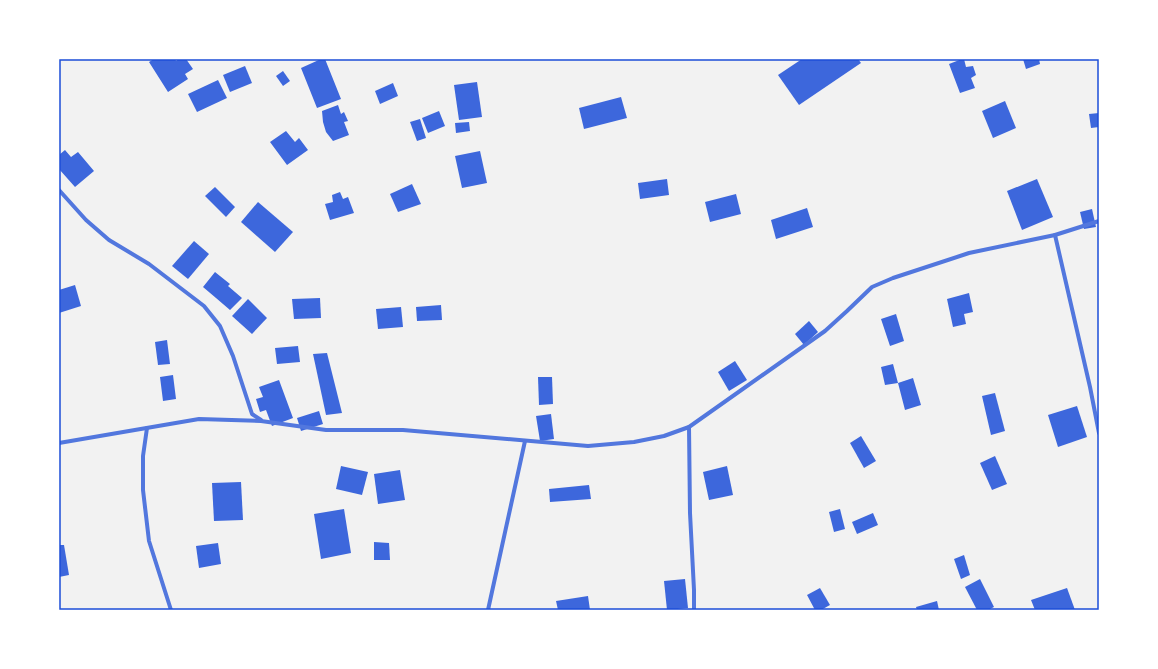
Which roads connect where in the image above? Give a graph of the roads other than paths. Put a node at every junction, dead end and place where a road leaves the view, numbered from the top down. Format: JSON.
{"nodes":[{"id":1,"x":59,"y":190,"type":"edge"},
{"id":2,"x":1099,"y":221,"type":"edge"},
{"id":3,"x":1055,"y":235,"type":"junction"},
{"id":4,"x":261,"y":420,"type":"junction"},
{"id":5,"x":689,"y":427,"type":"junction"},
{"id":6,"x":147,"y":428,"type":"junction"},
{"id":7,"x":1099,"y":433,"type":"edge"},
{"id":8,"x":525,"y":441,"type":"junction"},
{"id":9,"x":59,"y":443,"type":"edge"},
{"id":10,"x":171,"y":610,"type":"edge"},
{"id":11,"x":488,"y":610,"type":"edge"},
{"id":12,"x":694,"y":610,"type":"edge"}],
"edges":[{"from":1,"to":4,"type":"street"},
{"from":2,"to":3,"type":"street"},
{"from":3,"to":5,"type":"street"},
{"from":3,"to":7,"type":"street"},
{"from":4,"to":6,"type":"street"},
{"from":4,"to":8,"type":"street"},
{"from":5,"to":8,"type":"street"},
{"from":5,"to":12,"type":"street"},
{"from":6,"to":9,"type":"street"},
{"from":6,"to":10,"type":"street"},
{"from":8,"to":11,"type":"street"}]}
